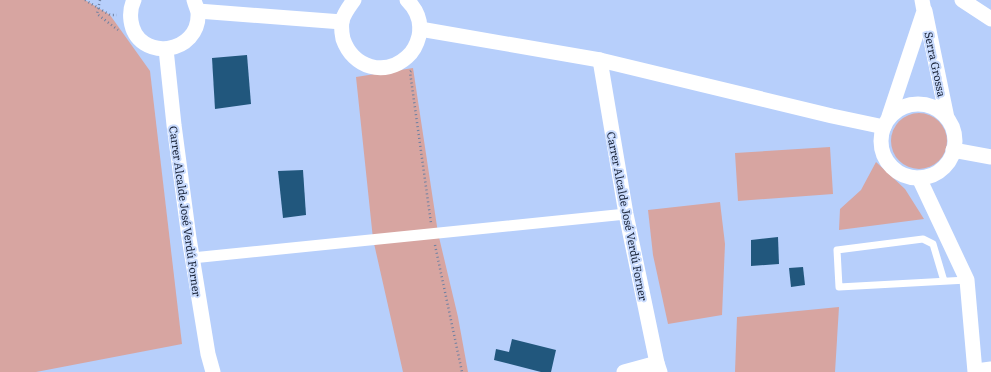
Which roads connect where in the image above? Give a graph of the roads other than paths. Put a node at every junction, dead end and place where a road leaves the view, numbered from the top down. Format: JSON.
{"nodes":[{"id":1,"x":134,"y":0,"type":"edge"},
{"id":2,"x":354,"y":0,"type":"edge"},
{"id":3,"x":407,"y":0,"type":"edge"},
{"id":4,"x":962,"y":0,"type":"edge"},
{"id":5,"x":196,"y":5,"type":"edge"},
{"id":6,"x":923,"y":5,"type":"edge"},
{"id":7,"x":991,"y":19,"type":"edge"},
{"id":8,"x":342,"y":22,"type":"junction"},
{"id":9,"x":420,"y":29,"type":"junction"},
{"id":10,"x":166,"y":49,"type":"junction"},
{"id":11,"x":600,"y":60,"type":"junction"},
{"id":12,"x":947,"y":118,"type":"junction"},
{"id":13,"x":886,"y":122,"type":"junction"},
{"id":14,"x":953,"y":150,"type":"junction"},
{"id":15,"x":991,"y":157,"type":"edge"},
{"id":16,"x":919,"y":178,"type":"junction"},
{"id":17,"x":626,"y":214,"type":"junction"},
{"id":18,"x":192,"y":258,"type":"junction"},
{"id":19,"x":967,"y":280,"type":"junction"},
{"id":20,"x":944,"y":281,"type":"junction"},
{"id":21,"x":658,"y":368,"type":"edge"},
{"id":22,"x":991,"y":369,"type":"edge"},
{"id":23,"x":212,"y":372,"type":"edge"},
{"id":24,"x":624,"y":372,"type":"edge"},
{"id":25,"x":975,"y":372,"type":"edge"}],
"edges":[{"from":1,"to":10,"type":"street"},
{"from":2,"to":8,"type":"street"},
{"from":3,"to":9,"type":"street"},
{"from":4,"to":7,"type":"street"},
{"from":5,"to":8,"type":"street"},
{"from":5,"to":10,"type":"street"},
{"from":6,"to":12,"type":"street","name":"Serra Grossa"},
{"from":6,"to":13,"type":"street"},
{"from":8,"to":9,"type":"street"},
{"from":9,"to":11,"type":"street"},
{"from":10,"to":18,"type":"street","name":"Carrer Alcalde José Verdú Forner"},
{"from":11,"to":13,"type":"street"},
{"from":11,"to":17,"type":"street","name":"Carrer Alcalde José Verdú Forner"},
{"from":12,"to":13,"type":"street"},
{"from":12,"to":14,"type":"street"},
{"from":13,"to":16,"type":"street"},
{"from":14,"to":15,"type":"street"},
{"from":14,"to":16,"type":"street"},
{"from":16,"to":19,"type":"street"},
{"from":17,"to":18,"type":"street"},
{"from":17,"to":21,"type":"street","name":"Carrer Alcalde José Verdú Forner"},
{"from":18,"to":23,"type":"street","name":"Carrer Alcalde José Verdú Forner"},
{"from":19,"to":20,"type":"lane"},
{"from":19,"to":25,"type":"street"},
{"from":20,"to":20,"type":"lane"},
{"from":21,"to":24,"type":"street"},
{"from":22,"to":25,"type":"street"}]}
